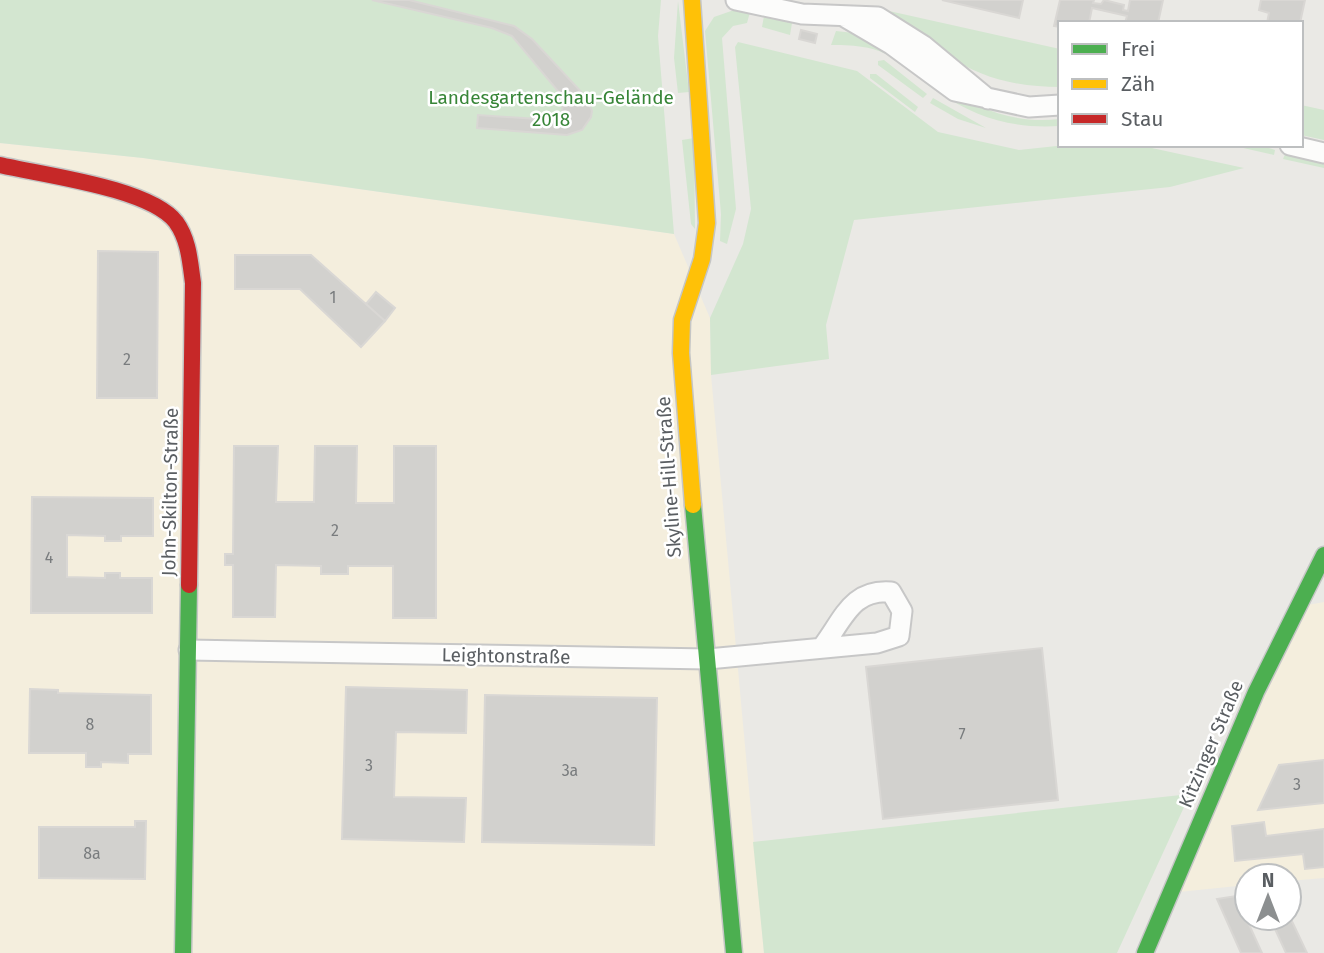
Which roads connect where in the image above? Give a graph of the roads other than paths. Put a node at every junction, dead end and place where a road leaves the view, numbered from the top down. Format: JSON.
{"nodes":[{"id":1,"x":692,"y":0,"type":"edge"},
{"id":2,"x":736,"y":0,"type":"edge"},
{"id":3,"x":1058,"y":105,"type":"edge"},
{"id":4,"x":1298,"y":147,"type":"edge"},
{"id":5,"x":1324,"y":153,"type":"edge"},
{"id":6,"x":0,"y":164,"type":"edge"},
{"id":7,"x":1324,"y":555,"type":"edge"},
{"id":8,"x":823,"y":646,"type":"dead end"},
{"id":9,"x":189,"y":650,"type":"junction"},
{"id":10,"x":708,"y":659,"type":"junction"},
{"id":11,"x":183,"y":953,"type":"edge"},
{"id":12,"x":734,"y":953,"type":"edge"},
{"id":13,"x":1145,"y":953,"type":"edge"}],
"edges":[{"from":1,"to":10,"type":"street","name":"Skyline-Hill-Straße"},
{"from":2,"to":3,"type":"street"},
{"from":4,"to":5,"type":"street"},
{"from":6,"to":9,"type":"street","name":"John-Skilton-Straße"},
{"from":7,"to":13,"type":"street","name":"Kitzinger Straße"},
{"from":8,"to":10,"type":"street","name":"Leightonstraße"},
{"from":9,"to":10,"type":"street","name":"Leightonstraße"},
{"from":9,"to":11,"type":"street","name":"John-Skilton-Straße"},
{"from":10,"to":12,"type":"street","name":"Skyline-Hill-Straße"}]}
